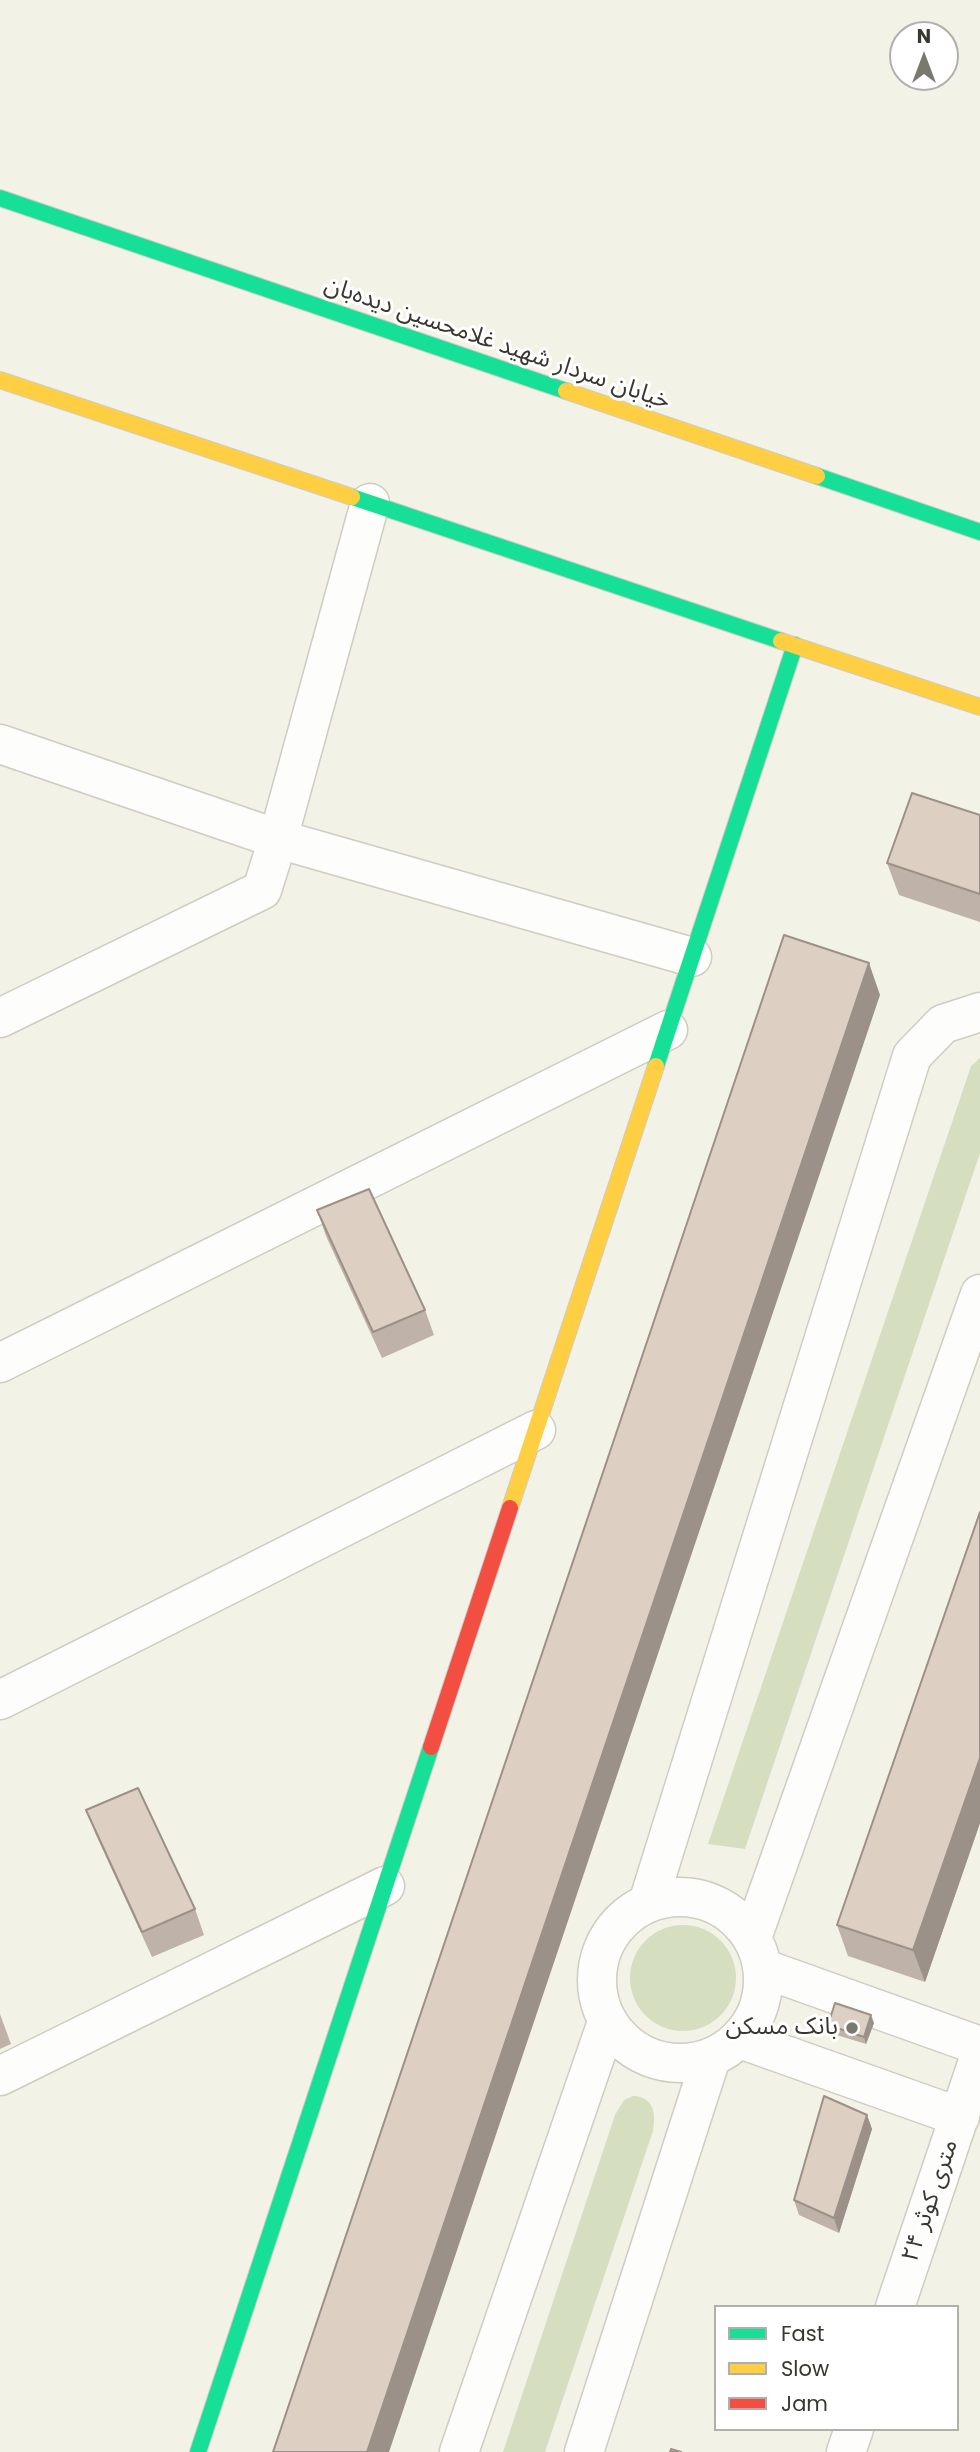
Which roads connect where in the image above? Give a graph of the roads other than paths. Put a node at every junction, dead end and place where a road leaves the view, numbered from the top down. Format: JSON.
{"nodes":[{"id":1,"x":0,"y":198,"type":"edge"},
{"id":2,"x":0,"y":380,"type":"edge"},
{"id":3,"x":370,"y":503,"type":"junction"},
{"id":4,"x":980,"y":532,"type":"edge"},
{"id":5,"x":795,"y":645,"type":"junction"},
{"id":6,"x":980,"y":706,"type":"edge"},
{"id":7,"x":0,"y":744,"type":"edge"},
{"id":8,"x":278,"y":839,"type":"junction"},
{"id":9,"x":692,"y":957,"type":"junction"},
{"id":10,"x":980,"y":1012,"type":"edge"},
{"id":11,"x":0,"y":1017,"type":"edge"},
{"id":12,"x":668,"y":1030,"type":"junction"},
{"id":13,"x":980,"y":1294,"type":"edge"},
{"id":14,"x":0,"y":1363,"type":"edge"},
{"id":15,"x":536,"y":1430,"type":"junction"},
{"id":16,"x":0,"y":1700,"type":"edge"},
{"id":17,"x":385,"y":1886,"type":"junction"},
{"id":18,"x":648,"y":1903,"type":"junction"},
{"id":19,"x":757,"y":1953,"type":"junction"},
{"id":20,"x":607,"y":2022,"type":"junction"},
{"id":21,"x":726,"y":2048,"type":"junction"},
{"id":22,"x":979,"y":2059,"type":"edge"},
{"id":23,"x":0,"y":2076,"type":"edge"},
{"id":24,"x":960,"y":2117,"type":"junction"},
{"id":25,"x":896,"y":2305,"type":"edge"},
{"id":26,"x":853,"y":2431,"type":"edge"},
{"id":27,"x":198,"y":2452,"type":"edge"},
{"id":28,"x":459,"y":2452,"type":"edge"},
{"id":29,"x":584,"y":2452,"type":"edge"},
{"id":30,"x":846,"y":2452,"type":"edge"}],
"edges":[{"from":1,"to":4,"type":"main road","name":"خیابان سردار شهید غلامحسین دیده‌بان"},
{"from":2,"to":3,"type":"main road"},
{"from":3,"to":5,"type":"main road"},
{"from":3,"to":8,"type":"street"},
{"from":5,"to":6,"type":"main road"},
{"from":5,"to":9,"type":"main road"},
{"from":7,"to":8,"type":"street"},
{"from":8,"to":9,"type":"street"},
{"from":8,"to":11,"type":"street"},
{"from":9,"to":12,"type":"main road"},
{"from":10,"to":18,"type":"street"},
{"from":12,"to":14,"type":"street"},
{"from":12,"to":15,"type":"main road"},
{"from":13,"to":19,"type":"street"},
{"from":15,"to":16,"type":"street"},
{"from":15,"to":17,"type":"main road"},
{"from":17,"to":23,"type":"street"},
{"from":17,"to":27,"type":"main road"},
{"from":18,"to":19,"type":"street"},
{"from":18,"to":20,"type":"street"},
{"from":19,"to":21,"type":"street"},
{"from":19,"to":22,"type":"street"},
{"from":20,"to":21,"type":"street"},
{"from":20,"to":28,"type":"street"},
{"from":21,"to":24,"type":"street"},
{"from":21,"to":29,"type":"street"},
{"from":22,"to":24,"type":"street","name":"۲۴ متری کوثر"},
{"from":24,"to":25,"type":"street","name":"۲۴ متری کوثر"},
{"from":26,"to":30,"type":"street"}]}
